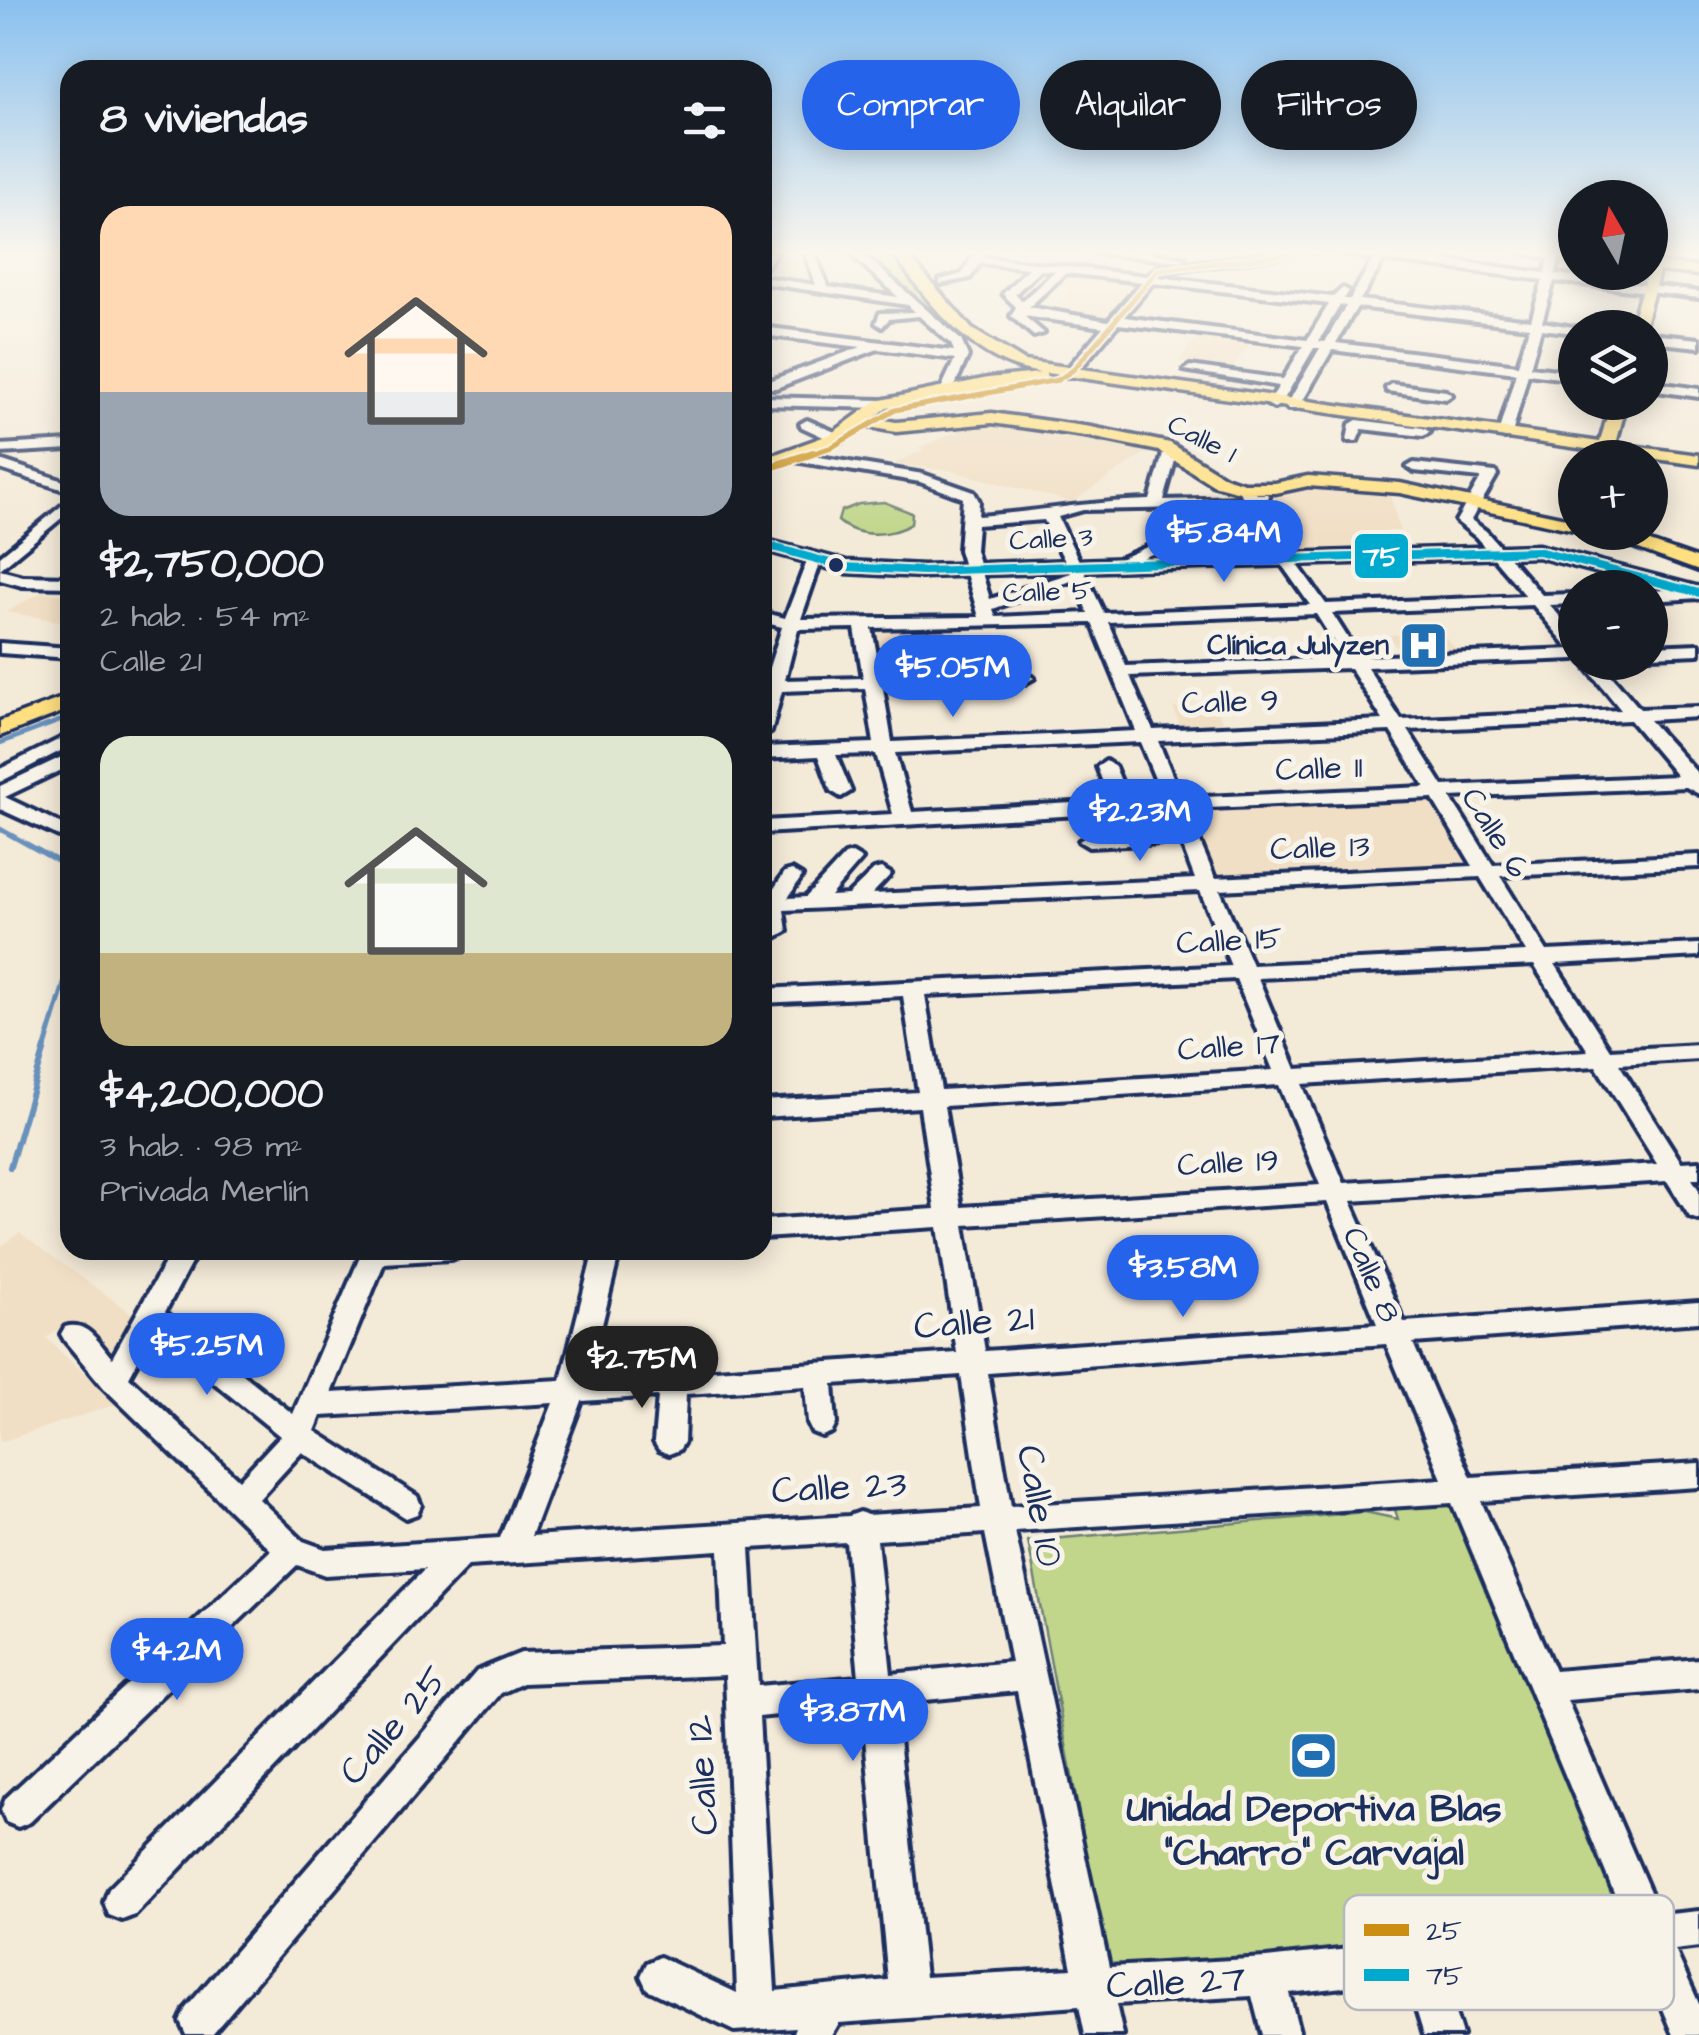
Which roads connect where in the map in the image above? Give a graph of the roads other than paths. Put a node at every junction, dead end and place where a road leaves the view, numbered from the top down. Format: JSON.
{"nodes":[{"id":1,"x":847,"y":347,"type":"edge"},
{"id":2,"x":883,"y":347,"type":"joint"},
{"id":3,"x":959,"y":347,"type":"edge"},
{"id":4,"x":985,"y":347,"type":"edge"},
{"id":5,"x":1094,"y":347,"type":"edge"},
{"id":6,"x":1308,"y":347,"type":"edge"},
{"id":7,"x":1328,"y":347,"type":"edge"},
{"id":8,"x":1336,"y":347,"type":"edge"},
{"id":9,"x":1529,"y":347,"type":"edge"},
{"id":10,"x":962,"y":356,"type":"junction"},
{"id":11,"x":994,"y":356,"type":"junction"},
{"id":12,"x":1405,"y":356,"type":"junction"},
{"id":13,"x":1190,"y":370,"type":"dead end"},
{"id":14,"x":1522,"y":370,"type":"junction"},
{"id":15,"x":1020,"y":372,"type":"junction"},
{"id":16,"x":1069,"y":374,"type":"junction"},
{"id":17,"x":1558,"y":374,"type":"edge"},
{"id":18,"x":1311,"y":376,"type":"junction"},
{"id":19,"x":772,"y":378,"type":"edge"},
{"id":20,"x":1289,"y":378,"type":"junction"},
{"id":21,"x":772,"y":379,"type":"edge"},
{"id":22,"x":991,"y":387,"type":"junction"},
{"id":23,"x":1668,"y":389,"type":"edge"},
{"id":24,"x":945,"y":393,"type":"junction"},
{"id":25,"x":1699,"y":393,"type":"edge"},
{"id":26,"x":1446,"y":395,"type":"dead end"},
{"id":27,"x":772,"y":402,"type":"edge"},
{"id":28,"x":1274,"y":404,"type":"junction"},
{"id":29,"x":893,"y":405,"type":"junction"},
{"id":30,"x":1293,"y":406,"type":"junction"},
{"id":31,"x":863,"y":417,"type":"junction"},
{"id":32,"x":807,"y":424,"type":"dead end"},
{"id":33,"x":1423,"y":432,"type":"dead end"},
{"id":34,"x":1505,"y":434,"type":"junction"},
{"id":35,"x":837,"y":438,"type":"junction"},
{"id":36,"x":1352,"y":438,"type":"dead end"},
{"id":37,"x":1558,"y":441,"type":"edge"},
{"id":38,"x":60,"y":446,"type":"edge"},
{"id":39,"x":0,"y":449,"type":"edge"},
{"id":40,"x":1172,"y":450,"type":"junction"},
{"id":41,"x":1668,"y":456,"type":"edge"},
{"id":42,"x":794,"y":458,"type":"junction"},
{"id":43,"x":1699,"y":460,"type":"edge"},
{"id":44,"x":0,"y":464,"type":"edge"},
{"id":45,"x":772,"y":464,"type":"edge"},
{"id":46,"x":1414,"y":466,"type":"dead end"},
{"id":47,"x":60,"y":485,"type":"edge"},
{"id":48,"x":1248,"y":495,"type":"junction"},
{"id":49,"x":1476,"y":502,"type":"junction"},
{"id":50,"x":1156,"y":504,"type":"junction"},
{"id":51,"x":60,"y":512,"type":"edge"},
{"id":52,"x":1049,"y":515,"type":"junction"},
{"id":53,"x":969,"y":521,"type":"junction"},
{"id":54,"x":1260,"y":522,"type":"junction"},
{"id":55,"x":1558,"y":522,"type":"edge"},
{"id":56,"x":772,"y":547,"type":"edge"},
{"id":57,"x":968,"y":550,"type":"junction"},
{"id":58,"x":1654,"y":550,"type":"edge"},
{"id":59,"x":1496,"y":551,"type":"junction"},
{"id":60,"x":1288,"y":559,"type":"junction"},
{"id":61,"x":814,"y":561,"type":"junction"},
{"id":62,"x":1118,"y":563,"type":"junction"},
{"id":63,"x":0,"y":564,"type":"edge"},
{"id":64,"x":1699,"y":565,"type":"edge"},
{"id":65,"x":885,"y":569,"type":"junction"},
{"id":66,"x":975,"y":570,"type":"junction"},
{"id":67,"x":1073,"y":571,"type":"junction"},
{"id":68,"x":0,"y":575,"type":"edge"},
{"id":69,"x":60,"y":582,"type":"edge"},
{"id":70,"x":1699,"y":593,"type":"edge"},
{"id":71,"x":1668,"y":595,"type":"edge"},
{"id":72,"x":1541,"y":600,"type":"junction"},
{"id":73,"x":1558,"y":600,"type":"edge"},
{"id":74,"x":1318,"y":608,"type":"junction"},
{"id":75,"x":986,"y":615,"type":"junction"},
{"id":76,"x":1095,"y":618,"type":"junction"},
{"id":77,"x":772,"y":620,"type":"edge"},
{"id":78,"x":1558,"y":622,"type":"edge"},
{"id":79,"x":790,"y":624,"type":"junction"},
{"id":80,"x":863,"y":624,"type":"junction"},
{"id":81,"x":0,"y":648,"type":"edge"},
{"id":82,"x":1699,"y":649,"type":"edge"},
{"id":83,"x":1668,"y":650,"type":"edge"},
{"id":84,"x":60,"y":652,"type":"edge"},
{"id":85,"x":1558,"y":655,"type":"edge"},
{"id":86,"x":1354,"y":664,"type":"junction"},
{"id":87,"x":1121,"y":671,"type":"junction"},
{"id":88,"x":1025,"y":678,"type":"dead end"},
{"id":89,"x":1605,"y":680,"type":"edge"},
{"id":90,"x":872,"y":682,"type":"junction"},
{"id":91,"x":772,"y":686,"type":"joint"},
{"id":92,"x":60,"y":705,"type":"edge"},
{"id":93,"x":1699,"y":712,"type":"edge"},
{"id":94,"x":1635,"y":715,"type":"junction"},
{"id":95,"x":1396,"y":726,"type":"junction"},
{"id":96,"x":0,"y":729,"type":"edge"},
{"id":97,"x":1146,"y":735,"type":"junction"},
{"id":98,"x":60,"y":744,"type":"edge"},
{"id":99,"x":884,"y":748,"type":"junction"},
{"id":100,"x":825,"y":751,"type":"junction"},
{"id":101,"x":772,"y":753,"type":"edge"},
{"id":102,"x":60,"y":767,"type":"edge"},
{"id":103,"x":1106,"y":768,"type":"dead end"},
{"id":104,"x":0,"y":776,"type":"edge"},
{"id":105,"x":1697,"y":784,"type":"edge"},
{"id":106,"x":840,"y":791,"type":"dead end"},
{"id":107,"x":1435,"y":794,"type":"junction"},
{"id":108,"x":0,"y":798,"type":"edge"},
{"id":109,"x":1175,"y":804,"type":"junction"},
{"id":110,"x":1122,"y":806,"type":"junction"},
{"id":111,"x":904,"y":817,"type":"junction"},
{"id":112,"x":772,"y":826,"type":"edge"},
{"id":113,"x":60,"y":830,"type":"edge"},
{"id":114,"x":1189,"y":836,"type":"junction"},
{"id":115,"x":1089,"y":842,"type":"dead end"},
{"id":116,"x":852,"y":860,"type":"dead end"},
{"id":117,"x":1699,"y":861,"type":"edge"},
{"id":118,"x":1483,"y":872,"type":"junction"},
{"id":119,"x":881,"y":874,"type":"dead end"},
{"id":120,"x":792,"y":876,"type":"dead end"},
{"id":121,"x":1208,"y":882,"type":"junction"},
{"id":122,"x":772,"y":900,"type":"edge"},
{"id":123,"x":854,"y":900,"type":"junction"},
{"id":124,"x":812,"y":903,"type":"junction"},
{"id":125,"x":772,"y":905,"type":"edge"},
{"id":126,"x":772,"y":918,"type":"edge"},
{"id":127,"x":776,"y":931,"type":"dead end"},
{"id":128,"x":1699,"y":950,"type":"edge"},
{"id":129,"x":1540,"y":958,"type":"junction"},
{"id":130,"x":1244,"y":973,"type":"junction"},
{"id":131,"x":913,"y":989,"type":"junction"},
{"id":132,"x":772,"y":996,"type":"edge"},
{"id":133,"x":1699,"y":1052,"type":"edge"},
{"id":134,"x":1602,"y":1057,"type":"junction"},
{"id":135,"x":1289,"y":1076,"type":"junction"},
{"id":136,"x":932,"y":1100,"type":"junction"},
{"id":137,"x":772,"y":1108,"type":"edge"},
{"id":138,"x":1687,"y":1171,"type":"edge"},
{"id":139,"x":1335,"y":1192,"type":"junction"},
{"id":140,"x":1699,"y":1211,"type":"edge"},
{"id":141,"x":947,"y":1215,"type":"junction"},
{"id":142,"x":772,"y":1228,"type":"edge"},
{"id":143,"x":180,"y":1260,"type":"edge"},
{"id":144,"x":372,"y":1260,"type":"edge"},
{"id":145,"x":604,"y":1260,"type":"edge"},
{"id":146,"x":1699,"y":1312,"type":"edge"},
{"id":147,"x":150,"y":1315,"type":"junction"},
{"id":148,"x":1395,"y":1333,"type":"junction"},
{"id":149,"x":75,"y":1334,"type":"dead end"},
{"id":150,"x":974,"y":1364,"type":"junction"},
{"id":151,"x":818,"y":1374,"type":"junction"},
{"id":152,"x":114,"y":1380,"type":"junction"},
{"id":153,"x":673,"y":1384,"type":"junction"},
{"id":154,"x":572,"y":1391,"type":"junction"},
{"id":155,"x":315,"y":1405,"type":"junction"},
{"id":156,"x":822,"y":1424,"type":"dead end"},
{"id":157,"x":299,"y":1435,"type":"junction"},
{"id":158,"x":669,"y":1442,"type":"dead end"},
{"id":159,"x":1699,"y":1474,"type":"edge"},
{"id":160,"x":1464,"y":1492,"type":"junction"},
{"id":161,"x":241,"y":1498,"type":"junction"},
{"id":162,"x":406,"y":1505,"type":"dead end"},
{"id":163,"x":998,"y":1521,"type":"junction"},
{"id":164,"x":860,"y":1525,"type":"junction"},
{"id":165,"x":734,"y":1534,"type":"junction"},
{"id":166,"x":511,"y":1548,"type":"junction"},
{"id":167,"x":292,"y":1550,"type":"junction"},
{"id":168,"x":462,"y":1552,"type":"junction"},
{"id":169,"x":741,"y":1660,"type":"junction"},
{"id":170,"x":1699,"y":1674,"type":"edge"},
{"id":171,"x":1032,"y":1675,"type":"junction"},
{"id":172,"x":1548,"y":1687,"type":"junction"},
{"id":173,"x":877,"y":1690,"type":"junction"},
{"id":174,"x":742,"y":1703,"type":"junction"},
{"id":175,"x":18,"y":1810,"type":"dead end"},
{"id":176,"x":1633,"y":1895,"type":"edge"},
{"id":177,"x":122,"y":1902,"type":"dead end"},
{"id":178,"x":1699,"y":1929,"type":"edge"},
{"id":179,"x":1674,"y":1932,"type":"edge"},
{"id":180,"x":1344,"y":1969,"type":"edge"},
{"id":181,"x":660,"y":1976,"type":"dead end"},
{"id":182,"x":1266,"y":1977,"type":"junction"},
{"id":183,"x":1094,"y":1988,"type":"junction"},
{"id":184,"x":1674,"y":1991,"type":"edge"},
{"id":185,"x":908,"y":1997,"type":"junction"},
{"id":186,"x":1435,"y":2010,"type":"edge"},
{"id":187,"x":757,"y":2012,"type":"junction"},
{"id":188,"x":820,"y":2020,"type":"edge"},
{"id":189,"x":199,"y":2021,"type":"dead end"},
{"id":190,"x":1104,"y":2035,"type":"edge"},
{"id":191,"x":1281,"y":2035,"type":"edge"},
{"id":192,"x":1443,"y":2035,"type":"edge"},
{"id":193,"x":1693,"y":2035,"type":"edge"}],
"edges":[{"from":1,"to":19,"type":"street"},
{"from":2,"to":10,"type":"street"},
{"from":2,"to":21,"type":"street"},
{"from":3,"to":10,"type":"street"},
{"from":4,"to":11,"type":"main road"},
{"from":5,"to":16,"type":"street"},
{"from":6,"to":20,"type":"street"},
{"from":7,"to":18,"type":"street"},
{"from":8,"to":12,"type":"street"},
{"from":9,"to":14,"type":"street"},
{"from":10,"to":24,"type":"street"},
{"from":11,"to":15,"type":"main road"},
{"from":11,"to":22,"type":"main road"},
{"from":12,"to":14,"type":"street"},
{"from":12,"to":26,"type":"street"},
{"from":13,"to":20,"type":"street"},
{"from":14,"to":17,"type":"street"},
{"from":14,"to":34,"type":"street"},
{"from":15,"to":16,"type":"main road"},
{"from":15,"to":22,"type":"main road"},
{"from":16,"to":22,"type":"main road"},
{"from":16,"to":28,"type":"main road"},
{"from":18,"to":20,"type":"street"},
{"from":18,"to":30,"type":"street"},
{"from":20,"to":28,"type":"street"},
{"from":22,"to":24,"type":"main road"},
{"from":22,"to":29,"type":"main road"},
{"from":23,"to":25,"type":"street"},
{"from":24,"to":29,"type":"main road"},
{"from":27,"to":31,"type":"street"},
{"from":28,"to":30,"type":"main road"},
{"from":29,"to":31,"type":"main road"},
{"from":30,"to":34,"type":"main road"},
{"from":31,"to":35,"type":"main road"},
{"from":31,"to":40,"type":"main road","name":"Calle 1"},
{"from":31,"to":42,"type":"main road"},
{"from":32,"to":35,"type":"street"},
{"from":33,"to":36,"type":"street"},
{"from":34,"to":37,"type":"main road"},
{"from":35,"to":42,"type":"main road"},
{"from":38,"to":39,"type":"street"},
{"from":40,"to":48,"type":"main road","name":"Calle 1"},
{"from":40,"to":50,"type":"street"},
{"from":41,"to":43,"type":"main road"},
{"from":42,"to":45,"type":"main road"},
{"from":42,"to":53,"type":"street"},
{"from":44,"to":47,"type":"street"},
{"from":46,"to":49,"type":"street"},
{"from":48,"to":49,"type":"main road","name":"Calle 1"},
{"from":48,"to":50,"type":"street"},
{"from":48,"to":54,"type":"street","name":"Calle 6"},
{"from":49,"to":55,"type":"main road","name":"Calle 1"},
{"from":49,"to":59,"type":"street"},
{"from":50,"to":52,"type":"street"},
{"from":51,"to":63,"type":"street"},
{"from":52,"to":53,"type":"street"},
{"from":52,"to":67,"type":"street","name":"Calle 8"},
{"from":53,"to":57,"type":"street"},
{"from":54,"to":60,"type":"street","name":"Calle 6"},
{"from":54,"to":62,"type":"street"},
{"from":56,"to":61,"type":"main road","name":"Calle 3"},
{"from":57,"to":65,"type":"main road"},
{"from":57,"to":66,"type":"street"},
{"from":58,"to":64,"type":"main road"},
{"from":59,"to":60,"type":"main road","name":"Calle 3"},
{"from":59,"to":70,"type":"main road","name":"Calle 3"},
{"from":59,"to":72,"type":"street"},
{"from":60,"to":62,"type":"main road","name":"Calle 3"},
{"from":60,"to":74,"type":"street","name":"Calle 6"},
{"from":61,"to":65,"type":"main road","name":"Calle 3"},
{"from":61,"to":79,"type":"street"},
{"from":62,"to":67,"type":"main road","name":"Calle 3"},
{"from":65,"to":66,"type":"main road","name":"Calle 3"},
{"from":66,"to":67,"type":"main road","name":"Calle 3"},
{"from":66,"to":75,"type":"street"},
{"from":67,"to":75,"type":"street"},
{"from":67,"to":76,"type":"street","name":"Calle 8"},
{"from":68,"to":69,"type":"street"},
{"from":70,"to":71,"type":"street"},
{"from":72,"to":73,"type":"street","name":"Calle 5"},
{"from":72,"to":74,"type":"street","name":"Calle 5"},
{"from":72,"to":78,"type":"street"},
{"from":74,"to":76,"type":"street","name":"Calle 5"},
{"from":74,"to":86,"type":"street","name":"Calle 6"},
{"from":75,"to":76,"type":"street","name":"Calle 5"},
{"from":75,"to":80,"type":"street","name":"Calle 5"},
{"from":76,"to":87,"type":"street","name":"Calle 8"},
{"from":77,"to":79,"type":"street","name":"Calle 5"},
{"from":79,"to":80,"type":"street","name":"Calle 5"},
{"from":79,"to":91,"type":"street"},
{"from":80,"to":90,"type":"street"},
{"from":81,"to":84,"type":"street"},
{"from":82,"to":83,"type":"street"},
{"from":85,"to":86,"type":"street"},
{"from":86,"to":87,"type":"street"},
{"from":86,"to":95,"type":"street","name":"Calle 6"},
{"from":87,"to":97,"type":"street","name":"Calle 8"},
{"from":88,"to":90,"type":"street"},
{"from":89,"to":94,"type":"street"},
{"from":90,"to":91,"type":"street"},
{"from":90,"to":99,"type":"street"},
{"from":92,"to":96,"type":"main road"},
{"from":93,"to":94,"type":"street","name":"Calle 9"},
{"from":94,"to":95,"type":"street","name":"Calle 9"},
{"from":94,"to":105,"type":"street"},
{"from":95,"to":97,"type":"street","name":"Calle 9"},
{"from":95,"to":107,"type":"street","name":"Calle 6"},
{"from":97,"to":99,"type":"street","name":"Calle 9"},
{"from":97,"to":109,"type":"street","name":"Calle 8"},
{"from":98,"to":104,"type":"street"},
{"from":99,"to":100,"type":"street","name":"Calle 9"},
{"from":99,"to":111,"type":"street"},
{"from":100,"to":101,"type":"street","name":"Calle 9"},
{"from":100,"to":106,"type":"street"},
{"from":102,"to":108,"type":"street"},
{"from":103,"to":110,"type":"street"},
{"from":105,"to":107,"type":"street","name":"Calle 11"},
{"from":107,"to":109,"type":"street","name":"Calle 11"},
{"from":107,"to":118,"type":"street","name":"Calle 6"},
{"from":108,"to":113,"type":"street"},
{"from":109,"to":110,"type":"street","name":"Calle 11"},
{"from":109,"to":114,"type":"street","name":"Calle 8"},
{"from":110,"to":111,"type":"street","name":"Calle 11"},
{"from":111,"to":112,"type":"street","name":"Calle 11"},
{"from":114,"to":115,"type":"street"},
{"from":114,"to":121,"type":"street","name":"Calle 8"},
{"from":116,"to":124,"type":"street"},
{"from":117,"to":118,"type":"street","name":"Calle 13"},
{"from":118,"to":121,"type":"street","name":"Calle 13"},
{"from":118,"to":129,"type":"street","name":"Calle 6"},
{"from":119,"to":123,"type":"street"},
{"from":120,"to":122,"type":"street"},
{"from":121,"to":123,"type":"street","name":"Calle 13"},
{"from":121,"to":130,"type":"street","name":"Calle 8"},
{"from":123,"to":124,"type":"street","name":"Calle 13"},
{"from":124,"to":125,"type":"street","name":"Calle 13"},
{"from":126,"to":127,"type":"street"},
{"from":128,"to":129,"type":"street","name":"Calle 15"},
{"from":129,"to":130,"type":"street","name":"Calle 15"},
{"from":129,"to":134,"type":"street","name":"Calle 6"},
{"from":130,"to":131,"type":"street","name":"Calle 15"},
{"from":130,"to":135,"type":"street","name":"Calle 8"},
{"from":131,"to":132,"type":"street","name":"Calle 15"},
{"from":131,"to":136,"type":"street","name":"Calle 10"},
{"from":133,"to":134,"type":"street","name":"Calle 17"},
{"from":134,"to":135,"type":"street","name":"Calle 17"},
{"from":134,"to":138,"type":"street","name":"Calle 6"},
{"from":135,"to":136,"type":"street","name":"Calle 17"},
{"from":135,"to":139,"type":"street","name":"Calle 8"},
{"from":136,"to":137,"type":"street","name":"Calle 17"},
{"from":136,"to":141,"type":"street","name":"Calle 10"},
{"from":138,"to":139,"type":"street","name":"Calle 19"},
{"from":138,"to":140,"type":"street","name":"Calle 6"},
{"from":139,"to":141,"type":"street","name":"Calle 19"},
{"from":139,"to":148,"type":"street","name":"Calle 8"},
{"from":141,"to":142,"type":"street","name":"Calle 19"},
{"from":141,"to":150,"type":"street","name":"Calle 10"},
{"from":143,"to":147,"type":"street"},
{"from":144,"to":155,"type":"street"},
{"from":145,"to":154,"type":"street"},
{"from":146,"to":148,"type":"street","name":"Calle 21"},
{"from":147,"to":152,"type":"street"},
{"from":147,"to":157,"type":"street"},
{"from":148,"to":150,"type":"street","name":"Calle 21"},
{"from":148,"to":160,"type":"street","name":"Calle 8"},
{"from":149,"to":152,"type":"street"},
{"from":150,"to":151,"type":"street","name":"Calle 21"},
{"from":150,"to":163,"type":"street","name":"Calle 10"},
{"from":151,"to":153,"type":"street","name":"Calle 21"},
{"from":151,"to":156,"type":"street"},
{"from":152,"to":161,"type":"street"},
{"from":153,"to":154,"type":"street","name":"Calle 21"},
{"from":153,"to":158,"type":"street"},
{"from":154,"to":155,"type":"street","name":"Calle 21"},
{"from":154,"to":166,"type":"street"},
{"from":155,"to":157,"type":"street"},
{"from":157,"to":161,"type":"street"},
{"from":157,"to":162,"type":"street"},
{"from":159,"to":160,"type":"street","name":"Calle 23"},
{"from":160,"to":163,"type":"street","name":"Calle 23"},
{"from":160,"to":172,"type":"street","name":"Calle 8"},
{"from":161,"to":167,"type":"street"},
{"from":163,"to":164,"type":"street","name":"Calle 23"},
{"from":163,"to":171,"type":"street","name":"Calle 10"},
{"from":164,"to":165,"type":"street","name":"Calle 23"},
{"from":164,"to":173,"type":"street"},
{"from":165,"to":166,"type":"street","name":"Calle 23"},
{"from":165,"to":169,"type":"street","name":"Calle 12"},
{"from":166,"to":168,"type":"street","name":"Calle 23"},
{"from":167,"to":168,"type":"street","name":"Calle 23"},
{"from":167,"to":175,"type":"street"},
{"from":168,"to":177,"type":"street"},
{"from":169,"to":174,"type":"street","name":"Calle 12"},
{"from":169,"to":189,"type":"street","name":"Calle 25"},
{"from":170,"to":172,"type":"street"},
{"from":171,"to":173,"type":"street"},
{"from":171,"to":183,"type":"street","name":"Calle 10"},
{"from":172,"to":176,"type":"street","name":"Calle 8"},
{"from":173,"to":174,"type":"street"},
{"from":173,"to":185,"type":"street"},
{"from":174,"to":187,"type":"street","name":"Calle 12"},
{"from":178,"to":179,"type":"street","name":"Calle 27"},
{"from":180,"to":182,"type":"street","name":"Calle 27"},
{"from":181,"to":187,"type":"street","name":"Calle 27"},
{"from":182,"to":183,"type":"street","name":"Calle 27"},
{"from":182,"to":191,"type":"street"},
{"from":183,"to":185,"type":"street","name":"Calle 27"},
{"from":183,"to":190,"type":"street","name":"Calle 10"},
{"from":184,"to":193,"type":"street","name":"Calle 8"},
{"from":185,"to":188,"type":"street","name":"Calle 27"},
{"from":186,"to":192,"type":"street"},
{"from":187,"to":188,"type":"street","name":"Calle 27"}]}
